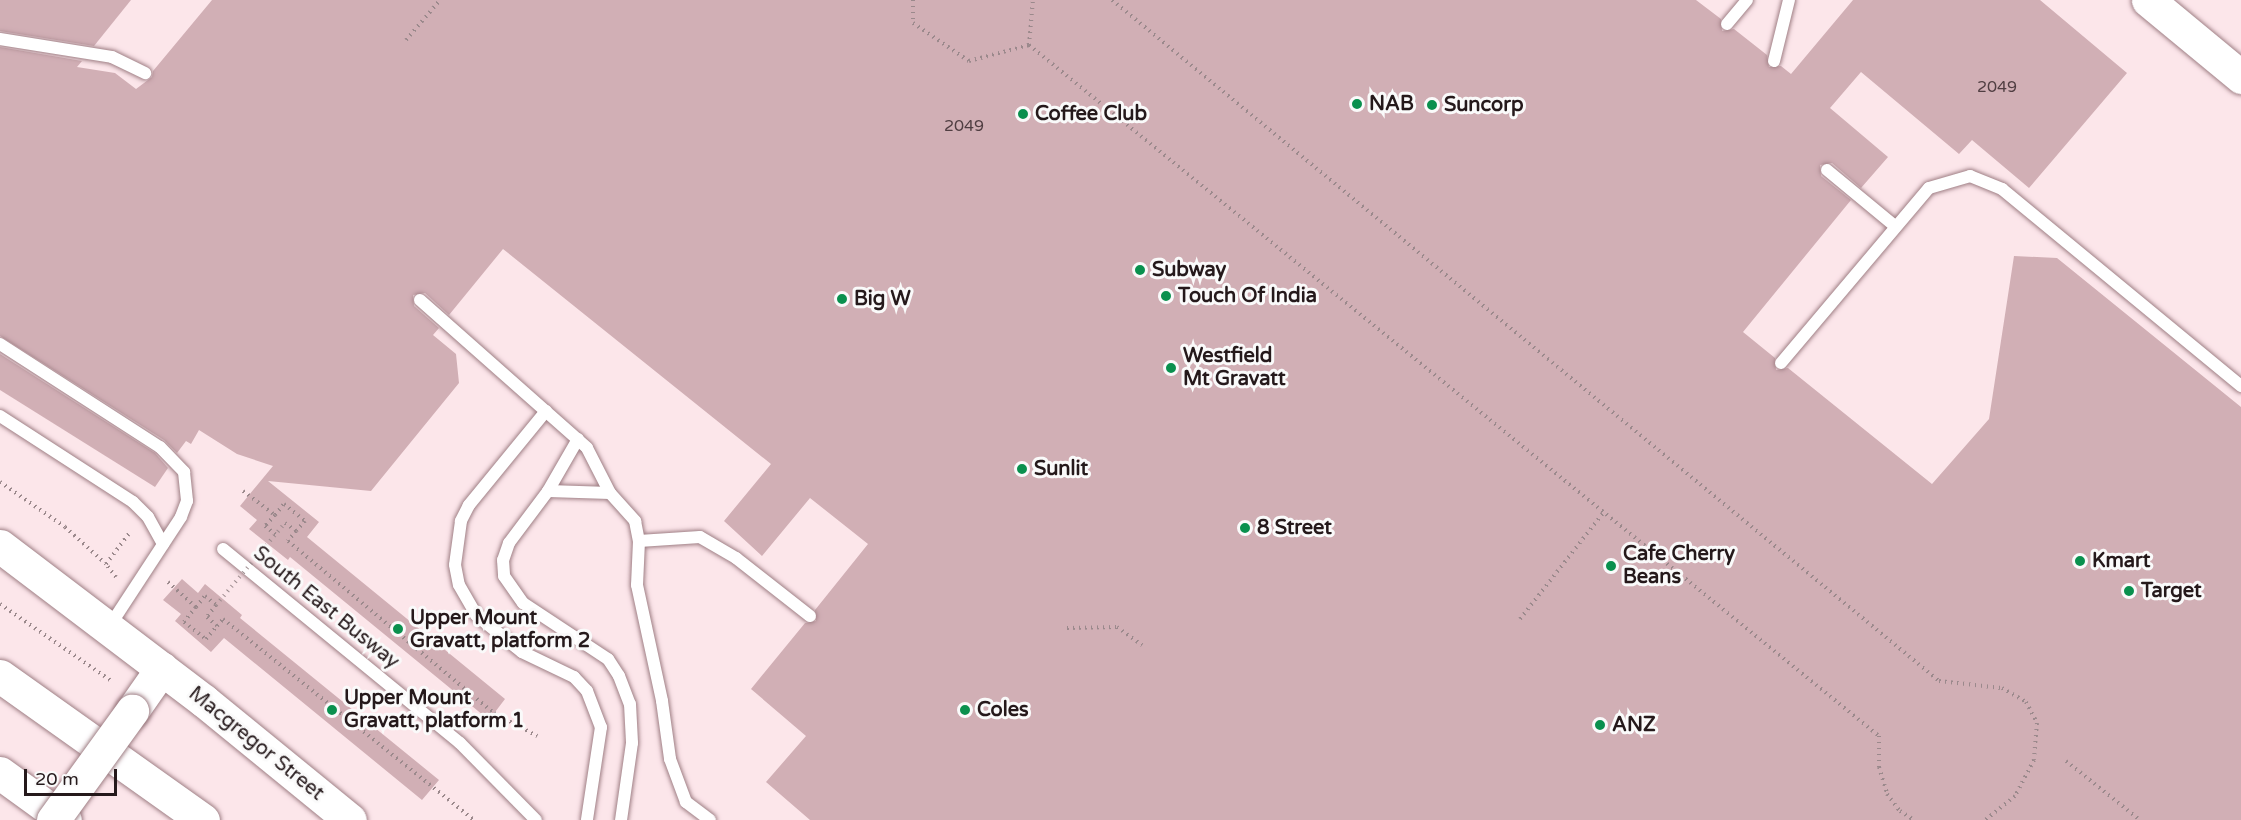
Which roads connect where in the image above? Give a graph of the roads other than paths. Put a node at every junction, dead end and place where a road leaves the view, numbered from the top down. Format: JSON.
{"nodes":[{"id":1,"x":1747,"y":0,"type":"edge"},
{"id":2,"x":1789,"y":0,"type":"edge"},
{"id":3,"x":2148,"y":0,"type":"edge"},
{"id":4,"x":1727,"y":24,"type":"dead end"},
{"id":5,"x":0,"y":39,"type":"edge"},
{"id":6,"x":1774,"y":61,"type":"dead end"},
{"id":7,"x":145,"y":72,"type":"dead end"},
{"id":8,"x":2241,"y":77,"type":"edge"},
{"id":9,"x":1827,"y":170,"type":"dead end"},
{"id":10,"x":1896,"y":227,"type":"junction"},
{"id":11,"x":420,"y":300,"type":"dead end"},
{"id":12,"x":0,"y":344,"type":"edge"},
{"id":13,"x":1781,"y":363,"type":"dead end"},
{"id":14,"x":2241,"y":386,"type":"edge"},
{"id":15,"x":546,"y":411,"type":"junction"},
{"id":16,"x":0,"y":417,"type":"edge"},
{"id":17,"x":578,"y":440,"type":"junction"},
{"id":18,"x":548,"y":491,"type":"junction"},
{"id":19,"x":610,"y":493,"type":"junction"},
{"id":20,"x":639,"y":541,"type":"junction"},
{"id":21,"x":163,"y":544,"type":"junction"},
{"id":22,"x":0,"y":546,"type":"edge"},
{"id":23,"x":223,"y":549,"type":"dead end"},
{"id":24,"x":810,"y":616,"type":"dead end"},
{"id":25,"x":109,"y":627,"type":"junction"},
{"id":26,"x":162,"y":668,"type":"junction"},
{"id":27,"x":0,"y":676,"type":"edge"},
{"id":28,"x":0,"y":773,"type":"edge"},
{"id":29,"x":53,"y":820,"type":"edge"},
{"id":30,"x":65,"y":820,"type":"edge"},
{"id":31,"x":203,"y":820,"type":"edge"},
{"id":32,"x":350,"y":820,"type":"edge"},
{"id":33,"x":536,"y":820,"type":"edge"},
{"id":34,"x":587,"y":820,"type":"edge"},
{"id":35,"x":621,"y":820,"type":"edge"},
{"id":36,"x":710,"y":820,"type":"edge"}],
"edges":[{"from":1,"to":4,"type":"lane"},
{"from":2,"to":6,"type":"lane"},
{"from":3,"to":8,"type":"main road"},
{"from":5,"to":7,"type":"lane"},
{"from":9,"to":10,"type":"lane"},
{"from":10,"to":13,"type":"lane"},
{"from":10,"to":14,"type":"lane"},
{"from":11,"to":15,"type":"lane"},
{"from":12,"to":21,"type":"lane"},
{"from":15,"to":17,"type":"lane"},
{"from":15,"to":34,"type":"lane"},
{"from":16,"to":21,"type":"lane"},
{"from":17,"to":18,"type":"lane"},
{"from":17,"to":19,"type":"lane"},
{"from":18,"to":19,"type":"lane"},
{"from":18,"to":35,"type":"lane"},
{"from":19,"to":20,"type":"lane"},
{"from":20,"to":24,"type":"lane"},
{"from":20,"to":36,"type":"lane"},
{"from":21,"to":25,"type":"lane"},
{"from":22,"to":25,"type":"main road","name":"Macgregor Street"},
{"from":23,"to":33,"type":"lane","name":"South East Busway"},
{"from":25,"to":26,"type":"main road","name":"Macgregor Street"},
{"from":26,"to":29,"type":"main road","bridge":true},
{"from":26,"to":32,"type":"main road","name":"Macgregor Street"},
{"from":27,"to":31,"type":"main road"},
{"from":28,"to":30,"type":"main road"}]}
